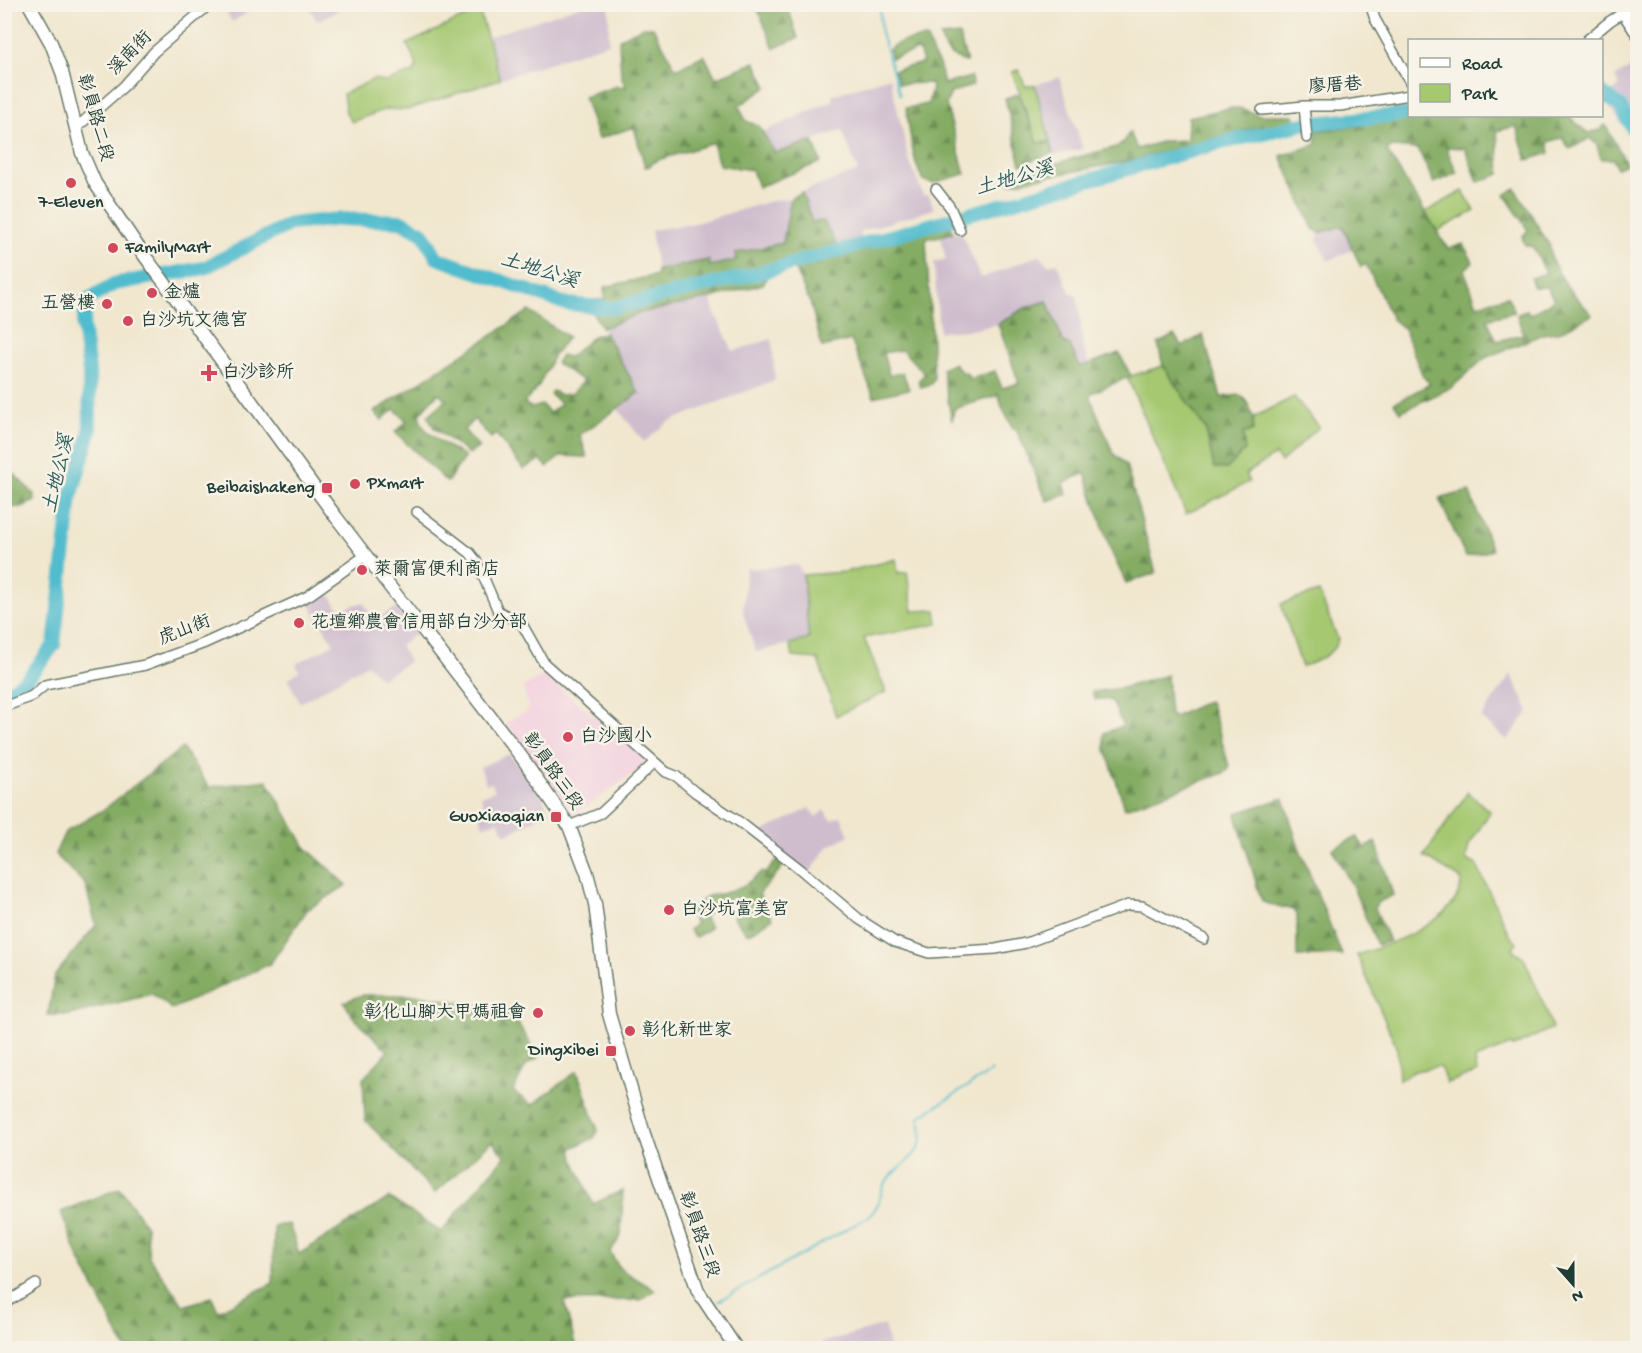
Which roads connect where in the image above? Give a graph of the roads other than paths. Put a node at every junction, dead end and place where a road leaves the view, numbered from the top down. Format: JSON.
{"nodes":[{"id":1,"x":29,"y":4,"type":"edge"},
{"id":2,"x":210,"y":4,"type":"edge"},
{"id":3,"x":1370,"y":4,"type":"edge"},
{"id":4,"x":1636,"y":5,"type":"edge"},
{"id":5,"x":1621,"y":8,"type":"edge"},
{"id":6,"x":1638,"y":34,"type":"edge"},
{"id":7,"x":1588,"y":39,"type":"edge"},
{"id":8,"x":1408,"y":78,"type":"edge"},
{"id":9,"x":1408,"y":95,"type":"edge"},
{"id":10,"x":1304,"y":105,"type":"junction"},
{"id":11,"x":1262,"y":110,"type":"dead end"},
{"id":12,"x":76,"y":128,"type":"junction"},
{"id":13,"x":1307,"y":136,"type":"dead end"},
{"id":14,"x":936,"y":189,"type":"dead end"},
{"id":15,"x":958,"y":226,"type":"dead end"},
{"id":16,"x":174,"y":296,"type":"joint"},
{"id":17,"x":417,"y":512,"type":"dead end"},
{"id":18,"x":366,"y":555,"type":"junction"},
{"id":19,"x":4,"y":707,"type":"edge"},
{"id":20,"x":655,"y":762,"type":"junction"},
{"id":21,"x":569,"y":826,"type":"junction"},
{"id":22,"x":1203,"y":939,"type":"dead end"},
{"id":23,"x":36,"y":1284,"type":"dead end"},
{"id":24,"x":4,"y":1304,"type":"edge"},
{"id":25,"x":736,"y":1348,"type":"edge"}],
"edges":[{"from":1,"to":12,"type":"main road","name":"彰員路二段"},
{"from":2,"to":12,"type":"street","name":"溪南街"},
{"from":3,"to":8,"type":"street"},
{"from":4,"to":5,"type":"street"},
{"from":5,"to":6,"type":"main road"},
{"from":5,"to":7,"type":"street"},
{"from":9,"to":10,"type":"street","name":"廖厝巷"},
{"from":10,"to":11,"type":"street","name":"廖厝巷"},
{"from":10,"to":13,"type":"street"},
{"from":12,"to":16,"type":"main road","name":"彰員路二段"},
{"from":14,"to":15,"type":"street"},
{"from":16,"to":18,"type":"main road","name":"彰員路三段"},
{"from":17,"to":20,"type":"street"},
{"from":18,"to":19,"type":"street","name":"虎山街"},
{"from":18,"to":21,"type":"main road","name":"彰員路三段"},
{"from":20,"to":21,"type":"street"},
{"from":20,"to":22,"type":"street"},
{"from":21,"to":25,"type":"main road","name":"彰員路三段"},
{"from":23,"to":24,"type":"street"}]}
